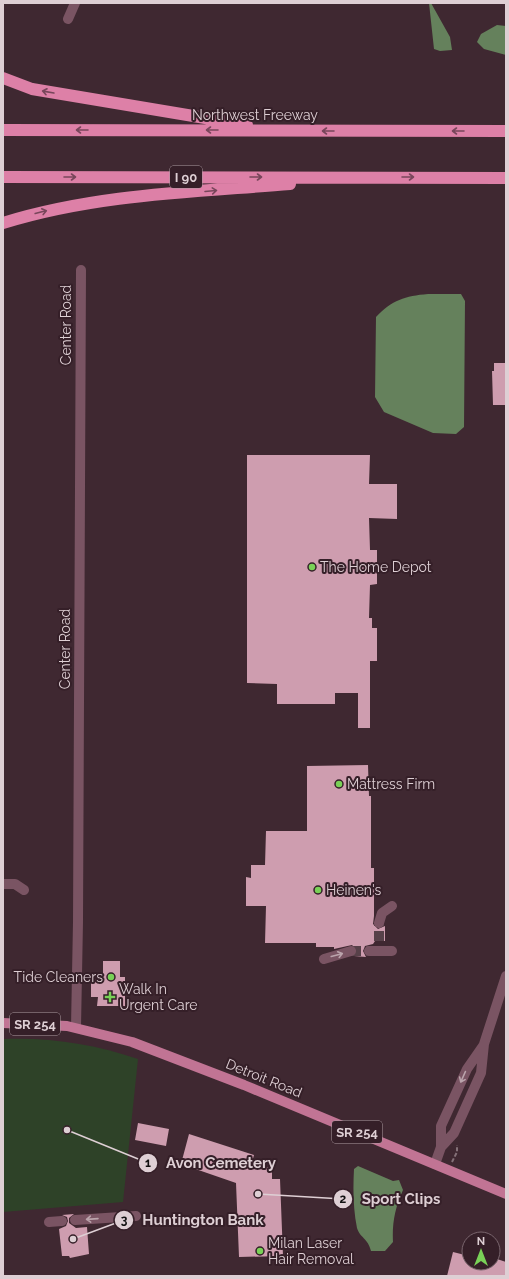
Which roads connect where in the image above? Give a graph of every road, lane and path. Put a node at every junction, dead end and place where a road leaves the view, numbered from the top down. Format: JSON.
{"nodes":[{"id":1,"x":75,"y":3,"type":"edge"},
{"id":2,"x":68,"y":19,"type":"dead end"},
{"id":3,"x":3,"y":78,"type":"edge"},
{"id":4,"x":3,"y":130,"type":"edge"},
{"id":5,"x":279,"y":130,"type":"junction"},
{"id":6,"x":506,"y":131,"type":"edge"},
{"id":7,"x":3,"y":177,"type":"edge"},
{"id":8,"x":369,"y":177,"type":"junction"},
{"id":9,"x":506,"y":178,"type":"edge"},
{"id":10,"x":3,"y":223,"type":"edge"},
{"id":11,"x":81,"y":270,"type":"dead end"},
{"id":12,"x":3,"y":884,"type":"edge"},
{"id":13,"x":24,"y":890,"type":"dead end"},
{"id":14,"x":392,"y":906,"type":"dead end"},
{"id":15,"x":379,"y":923,"type":"tunnel mouth"},
{"id":16,"x":376,"y":948,"type":"tunnel mouth"},
{"id":17,"x":351,"y":951,"type":"tunnel mouth"},
{"id":18,"x":392,"y":951,"type":"dead end"},
{"id":19,"x":324,"y":959,"type":"dead end"},
{"id":20,"x":506,"y":976,"type":"edge"},
{"id":21,"x":3,"y":1023,"type":"edge"},
{"id":22,"x":76,"y":1027,"type":"junction"},
{"id":23,"x":484,"y":1044,"type":"junction"},
{"id":24,"x":441,"y":1147,"type":"junction"},
{"id":25,"x":435,"y":1164,"type":"junction"},
{"id":26,"x":506,"y":1194,"type":"edge"},
{"id":27,"x":136,"y":1216,"type":"dead end"},
{"id":28,"x":75,"y":1220,"type":"dead end"},
{"id":29,"x":62,"y":1221,"type":"dead end"},
{"id":30,"x":49,"y":1222,"type":"dead end"}],
"edges":[{"from":1,"to":2,"type":"street"},
{"from":5,"to":3,"type":"highway","one_way":true},
{"from":5,"to":4,"type":"highway","name":"Northwest Freeway","one_way":true},
{"from":6,"to":5,"type":"highway","name":"Northwest Freeway","one_way":true},
{"from":7,"to":8,"type":"highway","number":"I 90","one_way":true},
{"from":8,"to":9,"type":"highway","number":"I 90","one_way":true},
{"from":10,"to":8,"type":"highway","one_way":true},
{"from":11,"to":22,"type":"street","name":"Center Road"},
{"from":12,"to":13,"type":"street"},
{"from":14,"to":15,"type":"street"},
{"from":16,"to":18,"type":"street"},
{"from":19,"to":17,"type":"street","one_way":true},
{"from":20,"to":23,"type":"street"},
{"from":21,"to":22,"type":"main road","name":"Detroit Road","number":"SR 254"},
{"from":22,"to":25,"type":"main road","name":"Detroit Road","number":"SR 254"},
{"from":23,"to":24,"type":"street","one_way":true},
{"from":23,"to":24,"type":"street"},
{"from":24,"to":25,"type":"street"},
{"from":25,"to":26,"type":"main road","name":"Detroit Road","number":"SR 254"},
{"from":27,"to":28,"type":"street","one_way":true},
{"from":29,"to":30,"type":"street"}]}
